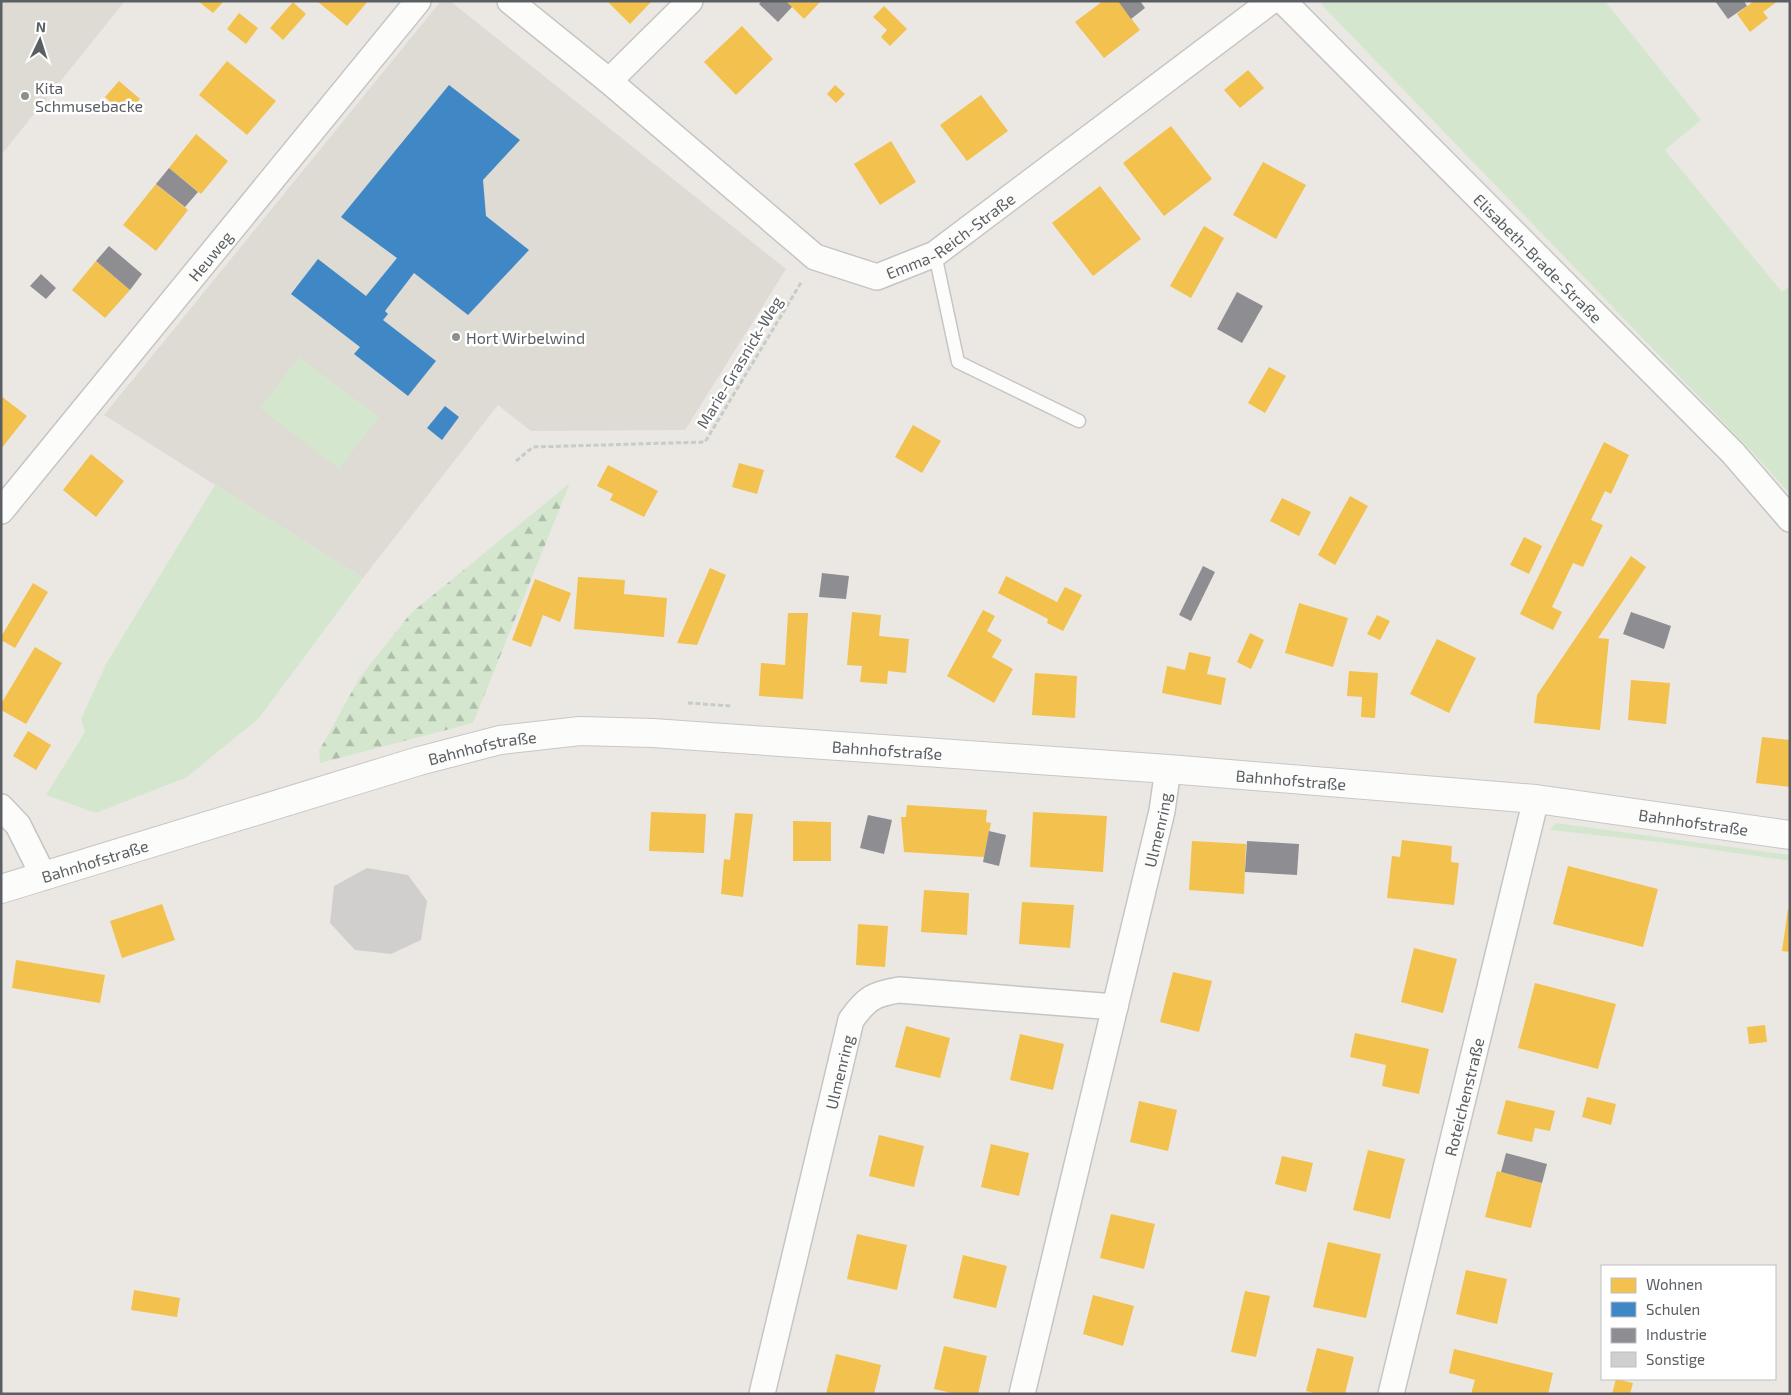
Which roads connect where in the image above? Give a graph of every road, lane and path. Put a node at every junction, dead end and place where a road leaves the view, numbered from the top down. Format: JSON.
{"nodes":[{"id":1,"x":418,"y":1,"type":"edge"},
{"id":2,"x":510,"y":1,"type":"edge"},
{"id":3,"x":690,"y":1,"type":"edge"},
{"id":4,"x":1270,"y":1,"type":"edge"},
{"id":5,"x":1283,"y":1,"type":"edge"},
{"id":6,"x":609,"y":81,"type":"junction"},
{"id":7,"x":935,"y":254,"type":"junction"},
{"id":8,"x":815,"y":257,"type":"junction"},
{"id":9,"x":1079,"y":421,"type":"dead end"},
{"id":10,"x":516,"y":461,"type":"dead end"},
{"id":11,"x":1,"y":511,"type":"edge"},
{"id":12,"x":1790,"y":518,"type":"edge"},
{"id":13,"x":1168,"y":769,"type":"junction"},
{"id":14,"x":1536,"y":799,"type":"junction"},
{"id":15,"x":1,"y":807,"type":"edge"},
{"id":16,"x":1790,"y":835,"type":"edge"},
{"id":17,"x":44,"y":877,"type":"junction"},
{"id":18,"x":1,"y":889,"type":"edge"},
{"id":19,"x":1115,"y":1007,"type":"junction"},
{"id":20,"x":762,"y":1394,"type":"edge"},
{"id":21,"x":1022,"y":1394,"type":"edge"},
{"id":22,"x":1391,"y":1394,"type":"edge"}],
"edges":[{"from":1,"to":11,"type":"street","name":"Heuweg"},
{"from":2,"to":6,"type":"street","name":"Emma-Reich-Straße"},
{"from":3,"to":6,"type":"street"},
{"from":4,"to":7,"type":"street","name":"Emma-Reich-Straße"},
{"from":5,"to":12,"type":"street","name":"Elisabeth-Brade-Straße"},
{"from":6,"to":8,"type":"street","name":"Emma-Reich-Straße"},
{"from":7,"to":8,"type":"street","name":"Emma-Reich-Straße"},
{"from":7,"to":9,"type":"lane"},
{"from":8,"to":10,"type":"path","name":"Marie-Grasnick-Weg"},
{"from":13,"to":14,"type":"street","name":"Bahnhofstraße"},
{"from":13,"to":17,"type":"street","name":"Bahnhofstraße"},
{"from":13,"to":19,"type":"street","name":"Ulmenring"},
{"from":14,"to":16,"type":"street","name":"Bahnhofstraße"},
{"from":14,"to":22,"type":"street","name":"Roteichenstraße"},
{"from":15,"to":17,"type":"street"},
{"from":17,"to":18,"type":"street","name":"Bahnhofstraße"},
{"from":19,"to":20,"type":"street","name":"Ulmenring"},
{"from":19,"to":21,"type":"street","name":"Ulmenring"}]}
